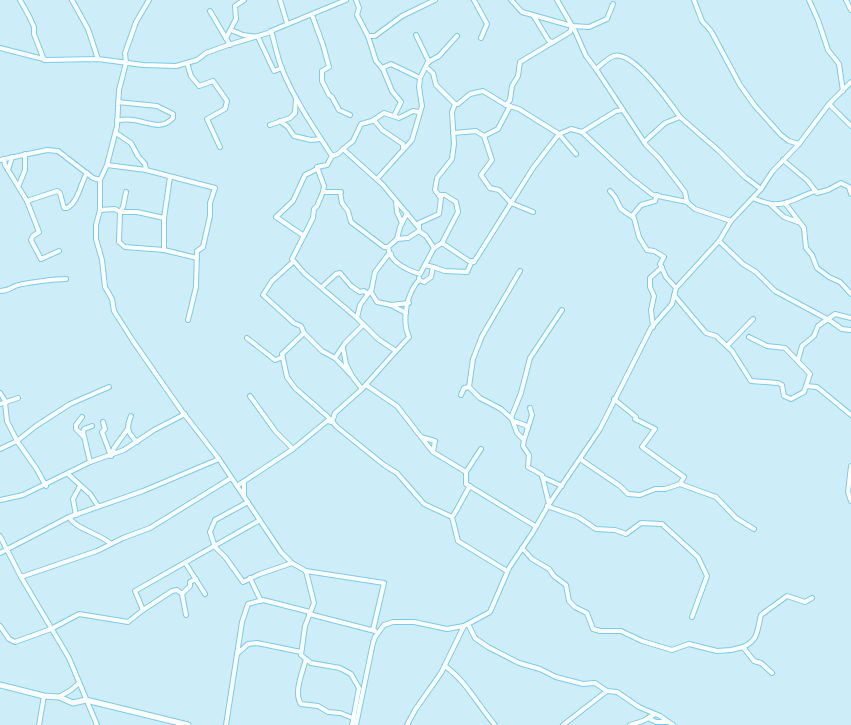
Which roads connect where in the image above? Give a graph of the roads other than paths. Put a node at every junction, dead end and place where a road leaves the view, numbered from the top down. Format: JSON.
{"nodes":[{"id":1,"x":20,"y":0,"type":"edge"},
{"id":2,"x":72,"y":0,"type":"edge"},
{"id":3,"x":149,"y":0,"type":"edge"},
{"id":4,"x":244,"y":0,"type":"edge"},
{"id":5,"x":280,"y":0,"type":"edge"},
{"id":6,"x":346,"y":0,"type":"edge"},
{"id":7,"x":356,"y":0,"type":"edge"},
{"id":8,"x":435,"y":0,"type":"edge"},
{"id":9,"x":474,"y":0,"type":"edge"},
{"id":10,"x":511,"y":0,"type":"edge"},
{"id":11,"x":557,"y":0,"type":"edge"},
{"id":12,"x":694,"y":0,"type":"edge"},
{"id":13,"x":809,"y":0,"type":"edge"},
{"id":14,"x":846,"y":0,"type":"edge"},
{"id":15,"x":613,"y":4,"type":"dead end"},
{"id":16,"x":851,"y":10,"type":"edge"},
{"id":17,"x":210,"y":11,"type":"dead end"},
{"id":18,"x":312,"y":14,"type":"junction"},
{"id":19,"x":532,"y":15,"type":"junction"},
{"id":20,"x":287,"y":24,"type":"junction"},
{"id":21,"x":572,"y":26,"type":"junction"},
{"id":22,"x":231,"y":30,"type":"junction"},
{"id":23,"x":271,"y":31,"type":"junction"},
{"id":24,"x":416,"y":35,"type":"dead end"},
{"id":25,"x":368,"y":36,"type":"junction"},
{"id":26,"x":457,"y":36,"type":"dead end"},
{"id":27,"x":258,"y":37,"type":"junction"},
{"id":28,"x":226,"y":38,"type":"junction"},
{"id":29,"x":481,"y":38,"type":"dead end"},
{"id":30,"x":553,"y":42,"type":"junction"},
{"id":31,"x":230,"y":45,"type":"junction"},
{"id":32,"x":0,"y":48,"type":"edge"},
{"id":33,"x":125,"y":53,"type":"junction"},
{"id":34,"x":98,"y":59,"type":"junction"},
{"id":35,"x":44,"y":60,"type":"junction"},
{"id":36,"x":115,"y":60,"type":"junction"},
{"id":37,"x":430,"y":62,"type":"junction"},
{"id":38,"x":126,"y":63,"type":"junction"},
{"id":39,"x":187,"y":63,"type":"junction"},
{"id":40,"x":426,"y":67,"type":"junction"},
{"id":41,"x":282,"y":68,"type":"junction"},
{"id":42,"x":382,"y":68,"type":"junction"},
{"id":43,"x":596,"y":69,"type":"junction"},
{"id":44,"x":420,"y":78,"type":"junction"},
{"id":45,"x":851,"y":82,"type":"edge"},
{"id":46,"x":843,"y":91,"type":"junction"},
{"id":47,"x":296,"y":97,"type":"junction"},
{"id":48,"x":118,"y":102,"type":"junction"},
{"id":49,"x":455,"y":104,"type":"junction"},
{"id":50,"x":828,"y":104,"type":"junction"},
{"id":51,"x":508,"y":106,"type":"junction"},
{"id":52,"x":623,"y":110,"type":"junction"},
{"id":53,"x":419,"y":112,"type":"junction"},
{"id":54,"x":350,"y":115,"type":"dead end"},
{"id":55,"x":394,"y":116,"type":"junction"},
{"id":56,"x":680,"y":117,"type":"junction"},
{"id":57,"x":117,"y":120,"type":"junction"},
{"id":58,"x":374,"y":120,"type":"junction"},
{"id":59,"x":280,"y":121,"type":"junction"},
{"id":60,"x":270,"y":125,"type":"dead end"},
{"id":61,"x":851,"y":126,"type":"edge"},
{"id":62,"x":582,"y":132,"type":"junction"},
{"id":63,"x":116,"y":133,"type":"junction"},
{"id":64,"x":453,"y":133,"type":"junction"},
{"id":65,"x":559,"y":134,"type":"junction"},
{"id":66,"x":484,"y":136,"type":"junction"},
{"id":67,"x":320,"y":139,"type":"junction"},
{"id":68,"x":644,"y":142,"type":"junction"},
{"id":69,"x":799,"y":144,"type":"junction"},
{"id":70,"x":220,"y":147,"type":"dead end"},
{"id":71,"x":403,"y":149,"type":"junction"},
{"id":72,"x":343,"y":150,"type":"junction"},
{"id":73,"x":25,"y":154,"type":"junction"},
{"id":74,"x":576,"y":154,"type":"dead end"},
{"id":75,"x":332,"y":156,"type":"junction"},
{"id":76,"x":12,"y":157,"type":"junction"},
{"id":77,"x":2,"y":159,"type":"edge"},
{"id":78,"x":783,"y":160,"type":"junction"},
{"id":79,"x":107,"y":165,"type":"junction"},
{"id":80,"x":317,"y":169,"type":"junction"},
{"id":81,"x":8,"y":170,"type":"junction"},
{"id":82,"x":146,"y":170,"type":"junction"},
{"id":83,"x":87,"y":173,"type":"junction"},
{"id":84,"x":170,"y":176,"type":"junction"},
{"id":85,"x":377,"y":179,"type":"junction"},
{"id":86,"x":100,"y":180,"type":"junction"},
{"id":87,"x":19,"y":185,"type":"junction"},
{"id":88,"x":761,"y":189,"type":"junction"},
{"id":89,"x":610,"y":191,"type":"dead end"},
{"id":90,"x":815,"y":191,"type":"junction"},
{"id":91,"x":126,"y":192,"type":"dead end"},
{"id":92,"x":323,"y":192,"type":"junction"},
{"id":93,"x":851,"y":194,"type":"edge"},
{"id":94,"x":439,"y":195,"type":"junction"},
{"id":95,"x":657,"y":195,"type":"junction"},
{"id":96,"x":753,"y":198,"type":"junction"},
{"id":97,"x":27,"y":201,"type":"junction"},
{"id":98,"x":396,"y":201,"type":"junction"},
{"id":99,"x":687,"y":202,"type":"junction"},
{"id":100,"x":510,"y":203,"type":"junction"},
{"id":101,"x":785,"y":203,"type":"junction"},
{"id":102,"x":771,"y":204,"type":"junction"},
{"id":103,"x":100,"y":210,"type":"junction"},
{"id":104,"x":120,"y":212,"type":"junction"},
{"id":105,"x":533,"y":212,"type":"dead end"},
{"id":106,"x":406,"y":213,"type":"junction"},
{"id":107,"x":632,"y":216,"type":"junction"},
{"id":108,"x":164,"y":218,"type":"junction"},
{"id":109,"x":731,"y":221,"type":"junction"},
{"id":110,"x":800,"y":222,"type":"junction"},
{"id":111,"x":402,"y":223,"type":"junction"},
{"id":112,"x":419,"y":229,"type":"junction"},
{"id":113,"x":304,"y":236,"type":"junction"},
{"id":114,"x":397,"y":239,"type":"junction"},
{"id":115,"x":719,"y":241,"type":"junction"},
{"id":116,"x":442,"y":243,"type":"junction"},
{"id":117,"x":388,"y":247,"type":"junction"},
{"id":118,"x":434,"y":248,"type":"junction"},
{"id":119,"x":164,"y":250,"type":"junction"},
{"id":120,"x":59,"y":251,"type":"dead end"},
{"id":121,"x":391,"y":254,"type":"junction"},
{"id":122,"x":197,"y":258,"type":"junction"},
{"id":123,"x":472,"y":261,"type":"junction"},
{"id":124,"x":293,"y":262,"type":"junction"},
{"id":125,"x":425,"y":265,"type":"junction"},
{"id":126,"x":662,"y":266,"type":"junction"},
{"id":127,"x":433,"y":267,"type":"junction"},
{"id":128,"x":520,"y":271,"type":"dead end"},
{"id":129,"x":420,"y":274,"type":"junction"},
{"id":130,"x":66,"y":280,"type":"dead end"},
{"id":131,"x":419,"y":280,"type":"junction"},
{"id":132,"x":322,"y":287,"type":"junction"},
{"id":133,"x":676,"y":288,"type":"junction"},
{"id":134,"x":0,"y":291,"type":"edge"},
{"id":135,"x":369,"y":292,"type":"junction"},
{"id":136,"x":851,"y":294,"type":"edge"},
{"id":137,"x":674,"y":295,"type":"junction"},
{"id":138,"x":409,"y":303,"type":"junction"},
{"id":139,"x":391,"y":305,"type":"junction"},
{"id":140,"x":562,"y":310,"type":"dead end"},
{"id":141,"x":406,"y":313,"type":"junction"},
{"id":142,"x":357,"y":318,"type":"junction"},
{"id":143,"x":851,"y":318,"type":"edge"},
{"id":144,"x":753,"y":319,"type":"dead end"},
{"id":145,"x":188,"y":320,"type":"dead end"},
{"id":146,"x":829,"y":320,"type":"junction"},
{"id":147,"x":363,"y":325,"type":"junction"},
{"id":148,"x":653,"y":327,"type":"junction"},
{"id":149,"x":851,"y":330,"type":"edge"},
{"id":150,"x":304,"y":333,"type":"junction"},
{"id":151,"x":749,"y":337,"type":"dead end"},
{"id":152,"x":247,"y":338,"type":"dead end"},
{"id":153,"x":343,"y":346,"type":"junction"},
{"id":154,"x":726,"y":346,"type":"junction"},
{"id":155,"x":396,"y":351,"type":"junction"},
{"id":156,"x":283,"y":357,"type":"junction"},
{"id":157,"x":335,"y":358,"type":"junction"},
{"id":158,"x":798,"y":360,"type":"junction"},
{"id":159,"x":352,"y":376,"type":"junction"},
{"id":160,"x":366,"y":385,"type":"junction"},
{"id":161,"x":806,"y":386,"type":"junction"},
{"id":162,"x":109,"y":387,"type":"dead end"},
{"id":163,"x":469,"y":387,"type":"junction"},
{"id":164,"x":362,"y":389,"type":"junction"},
{"id":165,"x":0,"y":393,"type":"edge"},
{"id":166,"x":461,"y":395,"type":"dead end"},
{"id":167,"x":250,"y":396,"type":"dead end"},
{"id":168,"x":18,"y":398,"type":"dead end"},
{"id":169,"x":614,"y":399,"type":"junction"},
{"id":170,"x":4,"y":402,"type":"edge"},
{"id":171,"x":530,"y":408,"type":"dead end"},
{"id":172,"x":185,"y":414,"type":"junction"},
{"id":173,"x":851,"y":415,"type":"edge"},
{"id":174,"x":131,"y":416,"type":"dead end"},
{"id":175,"x":82,"y":417,"type":"dead end"},
{"id":176,"x":512,"y":420,"type":"junction"},
{"id":177,"x":103,"y":422,"type":"dead end"},
{"id":178,"x":332,"y":422,"type":"junction"},
{"id":179,"x":92,"y":426,"type":"dead end"},
{"id":180,"x":528,"y":428,"type":"junction"},
{"id":181,"x":127,"y":430,"type":"junction"},
{"id":182,"x":83,"y":436,"type":"junction"},
{"id":183,"x":421,"y":436,"type":"junction"},
{"id":184,"x":524,"y":440,"type":"junction"},
{"id":185,"x":17,"y":441,"type":"junction"},
{"id":186,"x":137,"y":442,"type":"junction"},
{"id":187,"x":0,"y":449,"type":"edge"},
{"id":188,"x":480,"y":449,"type":"dead end"},
{"id":189,"x":293,"y":450,"type":"junction"},
{"id":190,"x":433,"y":452,"type":"junction"},
{"id":191,"x":111,"y":456,"type":"junction"},
{"id":192,"x":219,"y":459,"type":"junction"},
{"id":193,"x":580,"y":459,"type":"junction"},
{"id":194,"x":90,"y":462,"type":"junction"},
{"id":195,"x":851,"y":466,"type":"edge"},
{"id":196,"x":466,"y":472,"type":"junction"},
{"id":197,"x":68,"y":474,"type":"junction"},
{"id":198,"x":542,"y":477,"type":"junction"},
{"id":199,"x":231,"y":478,"type":"junction"},
{"id":200,"x":244,"y":482,"type":"junction"},
{"id":201,"x":680,"y":484,"type":"junction"},
{"id":202,"x":46,"y":486,"type":"junction"},
{"id":203,"x":80,"y":486,"type":"junction"},
{"id":204,"x":237,"y":486,"type":"junction"},
{"id":205,"x":470,"y":486,"type":"junction"},
{"id":206,"x":562,"y":486,"type":"junction"},
{"id":207,"x":244,"y":496,"type":"junction"},
{"id":208,"x":0,"y":500,"type":"edge"},
{"id":209,"x":851,"y":501,"type":"edge"},
{"id":210,"x":248,"y":502,"type":"junction"},
{"id":211,"x":548,"y":505,"type":"junction"},
{"id":212,"x":98,"y":506,"type":"junction"},
{"id":213,"x":76,"y":515,"type":"junction"},
{"id":214,"x":452,"y":516,"type":"junction"},
{"id":215,"x":70,"y":517,"type":"junction"},
{"id":216,"x":260,"y":520,"type":"junction"},
{"id":217,"x":535,"y":526,"type":"junction"},
{"id":218,"x":754,"y":530,"type":"dead end"},
{"id":219,"x":0,"y":536,"type":"edge"},
{"id":220,"x":111,"y":544,"type":"junction"},
{"id":221,"x":216,"y":547,"type":"junction"},
{"id":222,"x":522,"y":548,"type":"junction"},
{"id":223,"x":6,"y":550,"type":"junction"},
{"id":224,"x":0,"y":553,"type":"edge"},
{"id":225,"x":292,"y":563,"type":"junction"},
{"id":226,"x":186,"y":564,"type":"junction"},
{"id":227,"x":306,"y":571,"type":"junction"},
{"id":228,"x":507,"y":571,"type":"junction"},
{"id":229,"x":21,"y":577,"type":"junction"},
{"id":230,"x":250,"y":578,"type":"junction"},
{"id":231,"x":196,"y":579,"type":"junction"},
{"id":232,"x":182,"y":594,"type":"junction"},
{"id":233,"x":205,"y":594,"type":"dead end"},
{"id":234,"x":812,"y":598,"type":"dead end"},
{"id":235,"x":261,"y":601,"type":"junction"},
{"id":236,"x":143,"y":610,"type":"junction"},
{"id":237,"x":310,"y":613,"type":"junction"},
{"id":238,"x":186,"y":615,"type":"dead end"},
{"id":239,"x":692,"y":617,"type":"dead end"},
{"id":240,"x":468,"y":624,"type":"junction"},
{"id":241,"x":0,"y":626,"type":"edge"},
{"id":242,"x":464,"y":626,"type":"junction"},
{"id":243,"x":50,"y":629,"type":"junction"},
{"id":244,"x":373,"y":630,"type":"junction"},
{"id":245,"x":378,"y":632,"type":"junction"},
{"id":246,"x":743,"y":647,"type":"junction"},
{"id":247,"x":301,"y":652,"type":"junction"},
{"id":248,"x":238,"y":653,"type":"junction"},
{"id":249,"x":306,"y":659,"type":"junction"},
{"id":250,"x":444,"y":666,"type":"junction"},
{"id":251,"x":772,"y":673,"type":"dead end"},
{"id":252,"x":79,"y":683,"type":"junction"},
{"id":253,"x":0,"y":685,"type":"edge"},
{"id":254,"x":607,"y":691,"type":"junction"},
{"id":255,"x":44,"y":696,"type":"junction"},
{"id":256,"x":59,"y":698,"type":"junction"},
{"id":257,"x":86,"y":700,"type":"junction"},
{"id":258,"x":655,"y":714,"type":"junction"},
{"id":259,"x":353,"y":718,"type":"junction"},
{"id":260,"x":648,"y":718,"type":"junction"},
{"id":261,"x":668,"y":722,"type":"junction"},
{"id":262,"x":565,"y":724,"type":"edge"},
{"id":263,"x":39,"y":725,"type":"edge"},
{"id":264,"x":97,"y":725,"type":"edge"},
{"id":265,"x":188,"y":725,"type":"edge"},
{"id":266,"x":226,"y":725,"type":"edge"},
{"id":267,"x":352,"y":725,"type":"edge"},
{"id":268,"x":356,"y":725,"type":"edge"},
{"id":269,"x":407,"y":725,"type":"edge"},
{"id":270,"x":494,"y":725,"type":"edge"},
{"id":271,"x":630,"y":725,"type":"edge"},
{"id":272,"x":673,"y":725,"type":"edge"}],
"edges":[{"from":1,"to":35,"type":"street"},
{"from":2,"to":34,"type":"street"},
{"from":3,"to":33,"type":"street"},
{"from":4,"to":22,"type":"street"},
{"from":5,"to":20,"type":"street"},
{"from":6,"to":18,"type":"street"},
{"from":7,"to":25,"type":"street"},
{"from":8,"to":25,"type":"street"},
{"from":9,"to":29,"type":"street"},
{"from":10,"to":19,"type":"street"},
{"from":11,"to":21,"type":"street"},
{"from":12,"to":69,"type":"street"},
{"from":13,"to":46,"type":"street"},
{"from":14,"to":16,"type":"street"},
{"from":15,"to":21,"type":"street"},
{"from":17,"to":28,"type":"street"},
{"from":18,"to":20,"type":"street"},
{"from":18,"to":54,"type":"street"},
{"from":19,"to":21,"type":"street"},
{"from":19,"to":30,"type":"street"},
{"from":20,"to":23,"type":"street"},
{"from":21,"to":30,"type":"street"},
{"from":21,"to":43,"type":"street"},
{"from":22,"to":27,"type":"street"},
{"from":22,"to":28,"type":"street"},
{"from":23,"to":27,"type":"street"},
{"from":23,"to":41,"type":"street"},
{"from":24,"to":37,"type":"street"},
{"from":25,"to":42,"type":"street"},
{"from":26,"to":37,"type":"street"},
{"from":27,"to":31,"type":"street"},
{"from":27,"to":41,"type":"street"},
{"from":28,"to":31,"type":"street"},
{"from":30,"to":51,"type":"street"},
{"from":31,"to":39,"type":"street"},
{"from":32,"to":35,"type":"street"},
{"from":33,"to":36,"type":"street"},
{"from":33,"to":38,"type":"street"},
{"from":34,"to":35,"type":"street"},
{"from":34,"to":36,"type":"street"},
{"from":36,"to":38,"type":"street"},
{"from":37,"to":40,"type":"street"},
{"from":38,"to":39,"type":"street"},
{"from":38,"to":48,"type":"street"},
{"from":39,"to":70,"type":"street"},
{"from":40,"to":44,"type":"street"},
{"from":40,"to":49,"type":"street"},
{"from":41,"to":47,"type":"street"},
{"from":42,"to":44,"type":"street"},
{"from":42,"to":55,"type":"street"},
{"from":43,"to":52,"type":"street"},
{"from":43,"to":56,"type":"street"},
{"from":44,"to":53,"type":"street"},
{"from":45,"to":46,"type":"street"},
{"from":46,"to":50,"type":"street"},
{"from":47,"to":59,"type":"street"},
{"from":47,"to":67,"type":"street"},
{"from":48,"to":57,"type":"street"},
{"from":48,"to":57,"type":"street"},
{"from":49,"to":51,"type":"street"},
{"from":49,"to":64,"type":"street"},
{"from":50,"to":61,"type":"street"},
{"from":50,"to":69,"type":"street"},
{"from":51,"to":65,"type":"street"},
{"from":51,"to":66,"type":"street"},
{"from":52,"to":62,"type":"street"},
{"from":52,"to":68,"type":"street"},
{"from":53,"to":55,"type":"street"},
{"from":53,"to":71,"type":"street"},
{"from":55,"to":58,"type":"street"},
{"from":56,"to":68,"type":"street"},
{"from":56,"to":88,"type":"street"},
{"from":57,"to":63,"type":"street"},
{"from":58,"to":71,"type":"street"},
{"from":58,"to":72,"type":"street"},
{"from":59,"to":60,"type":"street"},
{"from":59,"to":67,"type":"street"},
{"from":62,"to":65,"type":"street"},
{"from":62,"to":95,"type":"street"},
{"from":63,"to":79,"type":"street"},
{"from":63,"to":82,"type":"street"},
{"from":64,"to":66,"type":"street"},
{"from":64,"to":94,"type":"street"},
{"from":65,"to":74,"type":"street"},
{"from":65,"to":100,"type":"street"},
{"from":66,"to":100,"type":"street"},
{"from":67,"to":75,"type":"street"},
{"from":68,"to":99,"type":"street"},
{"from":69,"to":78,"type":"street"},
{"from":71,"to":85,"type":"street"},
{"from":72,"to":75,"type":"street"},
{"from":72,"to":85,"type":"street"},
{"from":73,"to":76,"type":"street"},
{"from":73,"to":83,"type":"street"},
{"from":73,"to":87,"type":"street"},
{"from":75,"to":80,"type":"street"},
{"from":76,"to":77,"type":"street"},
{"from":76,"to":81,"type":"street"},
{"from":77,"to":81,"type":"street"},
{"from":78,"to":88,"type":"street"},
{"from":78,"to":90,"type":"street"},
{"from":79,"to":82,"type":"street"},
{"from":79,"to":86,"type":"street"},
{"from":80,"to":92,"type":"street"},
{"from":80,"to":113,"type":"street"},
{"from":81,"to":87,"type":"street"},
{"from":82,"to":84,"type":"street"},
{"from":83,"to":86,"type":"street"},
{"from":83,"to":97,"type":"street"},
{"from":84,"to":108,"type":"street"},
{"from":84,"to":122,"type":"street"},
{"from":85,"to":98,"type":"street"},
{"from":86,"to":103,"type":"street"},
{"from":87,"to":97,"type":"street"},
{"from":88,"to":96,"type":"street"},
{"from":89,"to":107,"type":"street"},
{"from":90,"to":93,"type":"street"},
{"from":90,"to":101,"type":"street"},
{"from":91,"to":104,"type":"street"},
{"from":92,"to":113,"type":"street"},
{"from":92,"to":117,"type":"street"},
{"from":94,"to":112,"type":"street"},
{"from":94,"to":116,"type":"street"},
{"from":95,"to":99,"type":"street"},
{"from":95,"to":107,"type":"street"},
{"from":96,"to":102,"type":"street"},
{"from":96,"to":109,"type":"street"},
{"from":97,"to":120,"type":"street"},
{"from":98,"to":106,"type":"street"},
{"from":98,"to":111,"type":"street"},
{"from":99,"to":109,"type":"street"},
{"from":100,"to":105,"type":"street"},
{"from":100,"to":123,"type":"street"},
{"from":101,"to":102,"type":"street"},
{"from":101,"to":110,"type":"street"},
{"from":102,"to":110,"type":"street"},
{"from":103,"to":104,"type":"street"},
{"from":103,"to":172,"type":"street"},
{"from":104,"to":108,"type":"street"},
{"from":104,"to":119,"type":"street"},
{"from":106,"to":111,"type":"street"},
{"from":106,"to":112,"type":"street"},
{"from":107,"to":126,"type":"street"},
{"from":108,"to":119,"type":"street"},
{"from":109,"to":115,"type":"street"},
{"from":110,"to":136,"type":"street"},
{"from":111,"to":114,"type":"street"},
{"from":112,"to":114,"type":"street"},
{"from":112,"to":118,"type":"street"},
{"from":113,"to":124,"type":"street"},
{"from":114,"to":117,"type":"street"},
{"from":115,"to":133,"type":"street"},
{"from":115,"to":146,"type":"street"},
{"from":116,"to":118,"type":"street"},
{"from":116,"to":123,"type":"street"},
{"from":117,"to":121,"type":"street"},
{"from":118,"to":125,"type":"street"},
{"from":119,"to":122,"type":"street"},
{"from":121,"to":129,"type":"street"},
{"from":121,"to":135,"type":"street"},
{"from":122,"to":145,"type":"street"},
{"from":123,"to":127,"type":"street"},
{"from":124,"to":132,"type":"street"},
{"from":124,"to":150,"type":"street"},
{"from":125,"to":127,"type":"street"},
{"from":125,"to":129,"type":"street"},
{"from":126,"to":133,"type":"street"},
{"from":126,"to":148,"type":"street"},
{"from":127,"to":131,"type":"street"},
{"from":128,"to":163,"type":"street"},
{"from":129,"to":131,"type":"street"},
{"from":130,"to":134,"type":"street"},
{"from":131,"to":138,"type":"street"},
{"from":132,"to":135,"type":"street"},
{"from":132,"to":142,"type":"street"},
{"from":133,"to":137,"type":"street"},
{"from":135,"to":139,"type":"street"},
{"from":135,"to":142,"type":"street"},
{"from":137,"to":148,"type":"street"},
{"from":137,"to":154,"type":"street"},
{"from":138,"to":139,"type":"street"},
{"from":138,"to":141,"type":"street"},
{"from":139,"to":141,"type":"street"},
{"from":140,"to":176,"type":"street"},
{"from":141,"to":155,"type":"street"},
{"from":142,"to":147,"type":"street"},
{"from":143,"to":146,"type":"street"},
{"from":144,"to":154,"type":"street"},
{"from":146,"to":149,"type":"street"},
{"from":146,"to":158,"type":"street"},
{"from":147,"to":153,"type":"street"},
{"from":147,"to":155,"type":"street"},
{"from":148,"to":169,"type":"street"},
{"from":150,"to":156,"type":"street"},
{"from":150,"to":157,"type":"street"},
{"from":151,"to":158,"type":"street"},
{"from":152,"to":156,"type":"street"},
{"from":153,"to":157,"type":"street"},
{"from":153,"to":159,"type":"street"},
{"from":154,"to":161,"type":"street"},
{"from":155,"to":160,"type":"street"},
{"from":156,"to":178,"type":"street"},
{"from":157,"to":159,"type":"street"},
{"from":158,"to":161,"type":"street"},
{"from":159,"to":164,"type":"street"},
{"from":160,"to":164,"type":"street"},
{"from":160,"to":183,"type":"street"},
{"from":161,"to":173,"type":"street"},
{"from":162,"to":185,"type":"street"},
{"from":163,"to":166,"type":"street"},
{"from":163,"to":176,"type":"street"},
{"from":164,"to":178,"type":"street"},
{"from":165,"to":170,"type":"street"},
{"from":167,"to":189,"type":"street"},
{"from":168,"to":170,"type":"street"},
{"from":169,"to":193,"type":"street"},
{"from":169,"to":201,"type":"street"},
{"from":170,"to":185,"type":"street"},
{"from":171,"to":180,"type":"street"},
{"from":172,"to":186,"type":"street"},
{"from":172,"to":192,"type":"street"},
{"from":174,"to":181,"type":"street"},
{"from":175,"to":182,"type":"street"},
{"from":176,"to":180,"type":"street"},
{"from":176,"to":184,"type":"street"},
{"from":177,"to":191,"type":"street"},
{"from":178,"to":189,"type":"street"},
{"from":178,"to":214,"type":"street"},
{"from":179,"to":182,"type":"street"},
{"from":180,"to":184,"type":"street"},
{"from":181,"to":186,"type":"street"},
{"from":181,"to":191,"type":"street"},
{"from":182,"to":194,"type":"street"},
{"from":183,"to":190,"type":"street"},
{"from":183,"to":190,"type":"street"},
{"from":184,"to":198,"type":"street"},
{"from":185,"to":187,"type":"street"},
{"from":185,"to":202,"type":"street"},
{"from":186,"to":191,"type":"street"},
{"from":188,"to":196,"type":"street"},
{"from":189,"to":200,"type":"street"},
{"from":190,"to":196,"type":"street"},
{"from":191,"to":194,"type":"street"},
{"from":192,"to":199,"type":"street"},
{"from":192,"to":212,"type":"street"},
{"from":193,"to":201,"type":"street"},
{"from":193,"to":206,"type":"street"},
{"from":194,"to":197,"type":"street"},
{"from":195,"to":209,"type":"street"},
{"from":196,"to":205,"type":"street"},
{"from":197,"to":202,"type":"street"},
{"from":197,"to":203,"type":"street"},
{"from":198,"to":206,"type":"street"},
{"from":198,"to":211,"type":"street"},
{"from":199,"to":204,"type":"street"},
{"from":199,"to":220,"type":"street"},
{"from":200,"to":204,"type":"street"},
{"from":200,"to":207,"type":"street"},
{"from":201,"to":218,"type":"street"},
{"from":202,"to":208,"type":"street"},
{"from":203,"to":212,"type":"street"},
{"from":203,"to":213,"type":"street"},
{"from":204,"to":207,"type":"street"},
{"from":205,"to":214,"type":"street"},
{"from":205,"to":217,"type":"street"},
{"from":206,"to":211,"type":"street"},
{"from":207,"to":210,"type":"street"},
{"from":210,"to":216,"type":"street"},
{"from":210,"to":221,"type":"street"},
{"from":211,"to":217,"type":"street"},
{"from":211,"to":239,"type":"street"},
{"from":212,"to":213,"type":"street"},
{"from":213,"to":215,"type":"street"},
{"from":214,"to":228,"type":"street"},
{"from":215,"to":220,"type":"street"},
{"from":215,"to":223,"type":"street"},
{"from":216,"to":221,"type":"street"},
{"from":216,"to":225,"type":"street"},
{"from":217,"to":222,"type":"street"},
{"from":219,"to":223,"type":"street"},
{"from":220,"to":229,"type":"street"},
{"from":221,"to":226,"type":"street"},
{"from":221,"to":230,"type":"street"},
{"from":222,"to":228,"type":"street"},
{"from":222,"to":246,"type":"street"},
{"from":223,"to":224,"type":"street"},
{"from":223,"to":229,"type":"street"},
{"from":225,"to":227,"type":"street"},
{"from":225,"to":230,"type":"street"},
{"from":226,"to":231,"type":"street"},
{"from":226,"to":236,"type":"street"},
{"from":227,"to":237,"type":"street"},
{"from":227,"to":244,"type":"street"},
{"from":228,"to":240,"type":"street"},
{"from":229,"to":243,"type":"street"},
{"from":230,"to":235,"type":"street"},
{"from":231,"to":232,"type":"street"},
{"from":231,"to":233,"type":"street"},
{"from":232,"to":236,"type":"street"},
{"from":232,"to":238,"type":"street"},
{"from":234,"to":246,"type":"street"},
{"from":235,"to":237,"type":"street"},
{"from":235,"to":248,"type":"street"},
{"from":236,"to":243,"type":"street"},
{"from":237,"to":244,"type":"street"},
{"from":237,"to":247,"type":"street"},
{"from":240,"to":242,"type":"street"},
{"from":240,"to":254,"type":"street"},
{"from":241,"to":243,"type":"street"},
{"from":242,"to":245,"type":"street"},
{"from":242,"to":250,"type":"street"},
{"from":243,"to":252,"type":"street"},
{"from":244,"to":245,"type":"street"},
{"from":245,"to":268,"type":"street"},
{"from":246,"to":251,"type":"street"},
{"from":247,"to":248,"type":"street"},
{"from":247,"to":249,"type":"street"},
{"from":248,"to":266,"type":"street"},
{"from":249,"to":259,"type":"street"},
{"from":249,"to":259,"type":"street"},
{"from":250,"to":269,"type":"street"},
{"from":250,"to":270,"type":"street"},
{"from":252,"to":256,"type":"street"},
{"from":252,"to":257,"type":"street"},
{"from":253,"to":255,"type":"street"},
{"from":254,"to":258,"type":"street"},
{"from":254,"to":262,"type":"street"},
{"from":255,"to":256,"type":"street"},
{"from":255,"to":263,"type":"street"},
{"from":256,"to":257,"type":"street"},
{"from":257,"to":264,"type":"street"},
{"from":257,"to":265,"type":"street"},
{"from":258,"to":260,"type":"street"},
{"from":258,"to":261,"type":"street"},
{"from":259,"to":267,"type":"street"},
{"from":260,"to":261,"type":"street"},
{"from":260,"to":271,"type":"street"},
{"from":261,"to":272,"type":"street"}]}
